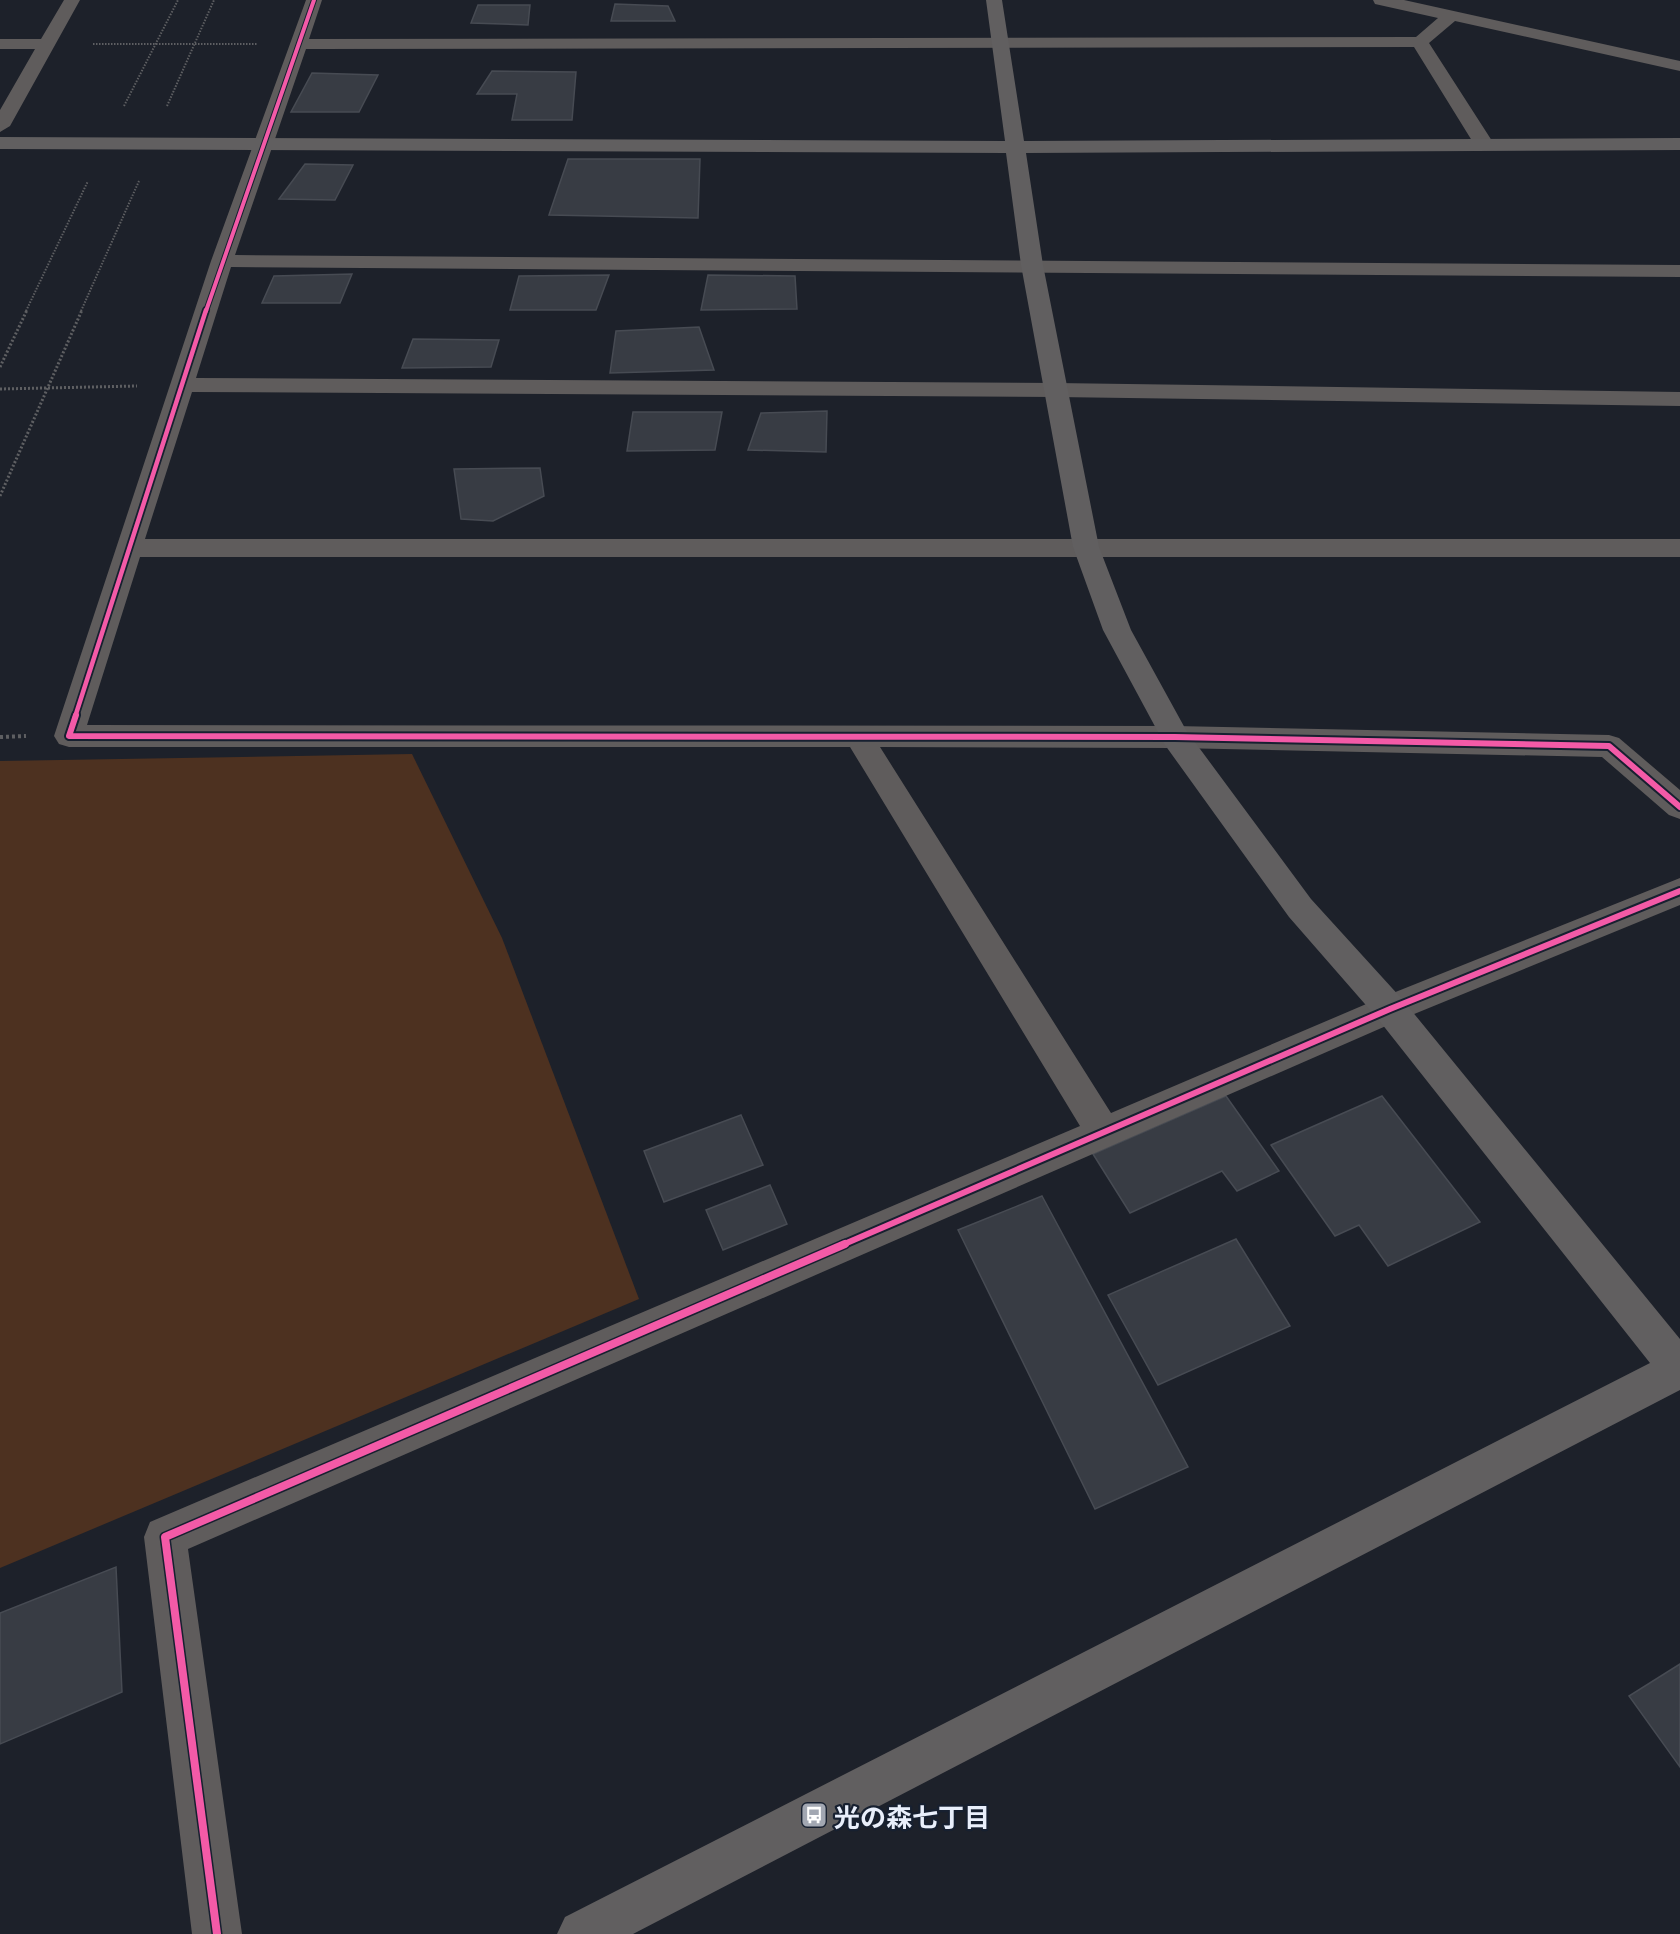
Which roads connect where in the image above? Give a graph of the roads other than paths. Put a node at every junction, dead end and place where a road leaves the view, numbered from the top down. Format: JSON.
{"nodes":[{"id":1,"x":72,"y":0,"type":"edge"},
{"id":2,"x":314,"y":0,"type":"edge"},
{"id":3,"x":994,"y":0,"type":"edge"},
{"id":4,"x":1382,"y":0,"type":"edge"},
{"id":5,"x":1451,"y":16,"type":"junction"},
{"id":6,"x":1001,"y":42,"type":"junction"},
{"id":7,"x":1420,"y":42,"type":"junction"},
{"id":8,"x":0,"y":44,"type":"edge"},
{"id":9,"x":48,"y":44,"type":"junction"},
{"id":10,"x":298,"y":44,"type":"junction"},
{"id":11,"x":1680,"y":66,"type":"edge"},
{"id":12,"x":0,"y":126,"type":"edge"},
{"id":13,"x":263,"y":142,"type":"junction"},
{"id":14,"x":0,"y":143,"type":"edge"},
{"id":15,"x":1484,"y":144,"type":"junction"},
{"id":16,"x":1680,"y":144,"type":"edge"},
{"id":17,"x":1017,"y":147,"type":"junction"},
{"id":18,"x":222,"y":261,"type":"junction"},
{"id":19,"x":1032,"y":266,"type":"junction"},
{"id":20,"x":1680,"y":271,"type":"edge"},
{"id":21,"x":181,"y":385,"type":"junction"},
{"id":22,"x":1056,"y":390,"type":"junction"},
{"id":23,"x":1680,"y":399,"type":"edge"},
{"id":24,"x":1086,"y":547,"type":"junction"},
{"id":25,"x":130,"y":548,"type":"junction"},
{"id":26,"x":1680,"y":548,"type":"edge"},
{"id":27,"x":858,"y":736,"type":"junction"},
{"id":28,"x":1175,"y":737,"type":"junction"},
{"id":29,"x":1680,"y":807,"type":"edge"},
{"id":30,"x":1680,"y":891,"type":"edge"},
{"id":31,"x":1390,"y":1009,"type":"junction"},
{"id":32,"x":1104,"y":1132,"type":"junction"},
{"id":33,"x":1680,"y":1369,"type":"edge"},
{"id":34,"x":217,"y":1934,"type":"edge"},
{"id":35,"x":582,"y":1934,"type":"edge"}],
"edges":[{"from":1,"to":9,"type":"street"},
{"from":2,"to":10,"type":"street"},
{"from":3,"to":6,"type":"street"},
{"from":4,"to":5,"type":"street"},
{"from":5,"to":7,"type":"street"},
{"from":5,"to":11,"type":"street"},
{"from":6,"to":7,"type":"street"},
{"from":6,"to":10,"type":"street"},
{"from":6,"to":17,"type":"street"},
{"from":7,"to":15,"type":"street"},
{"from":8,"to":9,"type":"street"},
{"from":9,"to":12,"type":"street"},
{"from":10,"to":13,"type":"street"},
{"from":13,"to":14,"type":"street"},
{"from":13,"to":17,"type":"street"},
{"from":13,"to":18,"type":"street"},
{"from":15,"to":16,"type":"street"},
{"from":15,"to":17,"type":"street"},
{"from":17,"to":19,"type":"street"},
{"from":18,"to":19,"type":"street"},
{"from":18,"to":21,"type":"street"},
{"from":19,"to":20,"type":"street"},
{"from":19,"to":22,"type":"street"},
{"from":21,"to":22,"type":"street"},
{"from":21,"to":25,"type":"street"},
{"from":22,"to":23,"type":"street"},
{"from":22,"to":24,"type":"street"},
{"from":24,"to":25,"type":"street"},
{"from":24,"to":26,"type":"street"},
{"from":24,"to":28,"type":"street"},
{"from":25,"to":27,"type":"street"},
{"from":27,"to":28,"type":"street"},
{"from":27,"to":32,"type":"street"},
{"from":28,"to":29,"type":"street"},
{"from":28,"to":31,"type":"street"},
{"from":30,"to":31,"type":"street"},
{"from":31,"to":32,"type":"street"},
{"from":31,"to":33,"type":"street"},
{"from":32,"to":34,"type":"street"},
{"from":33,"to":35,"type":"street"}]}
